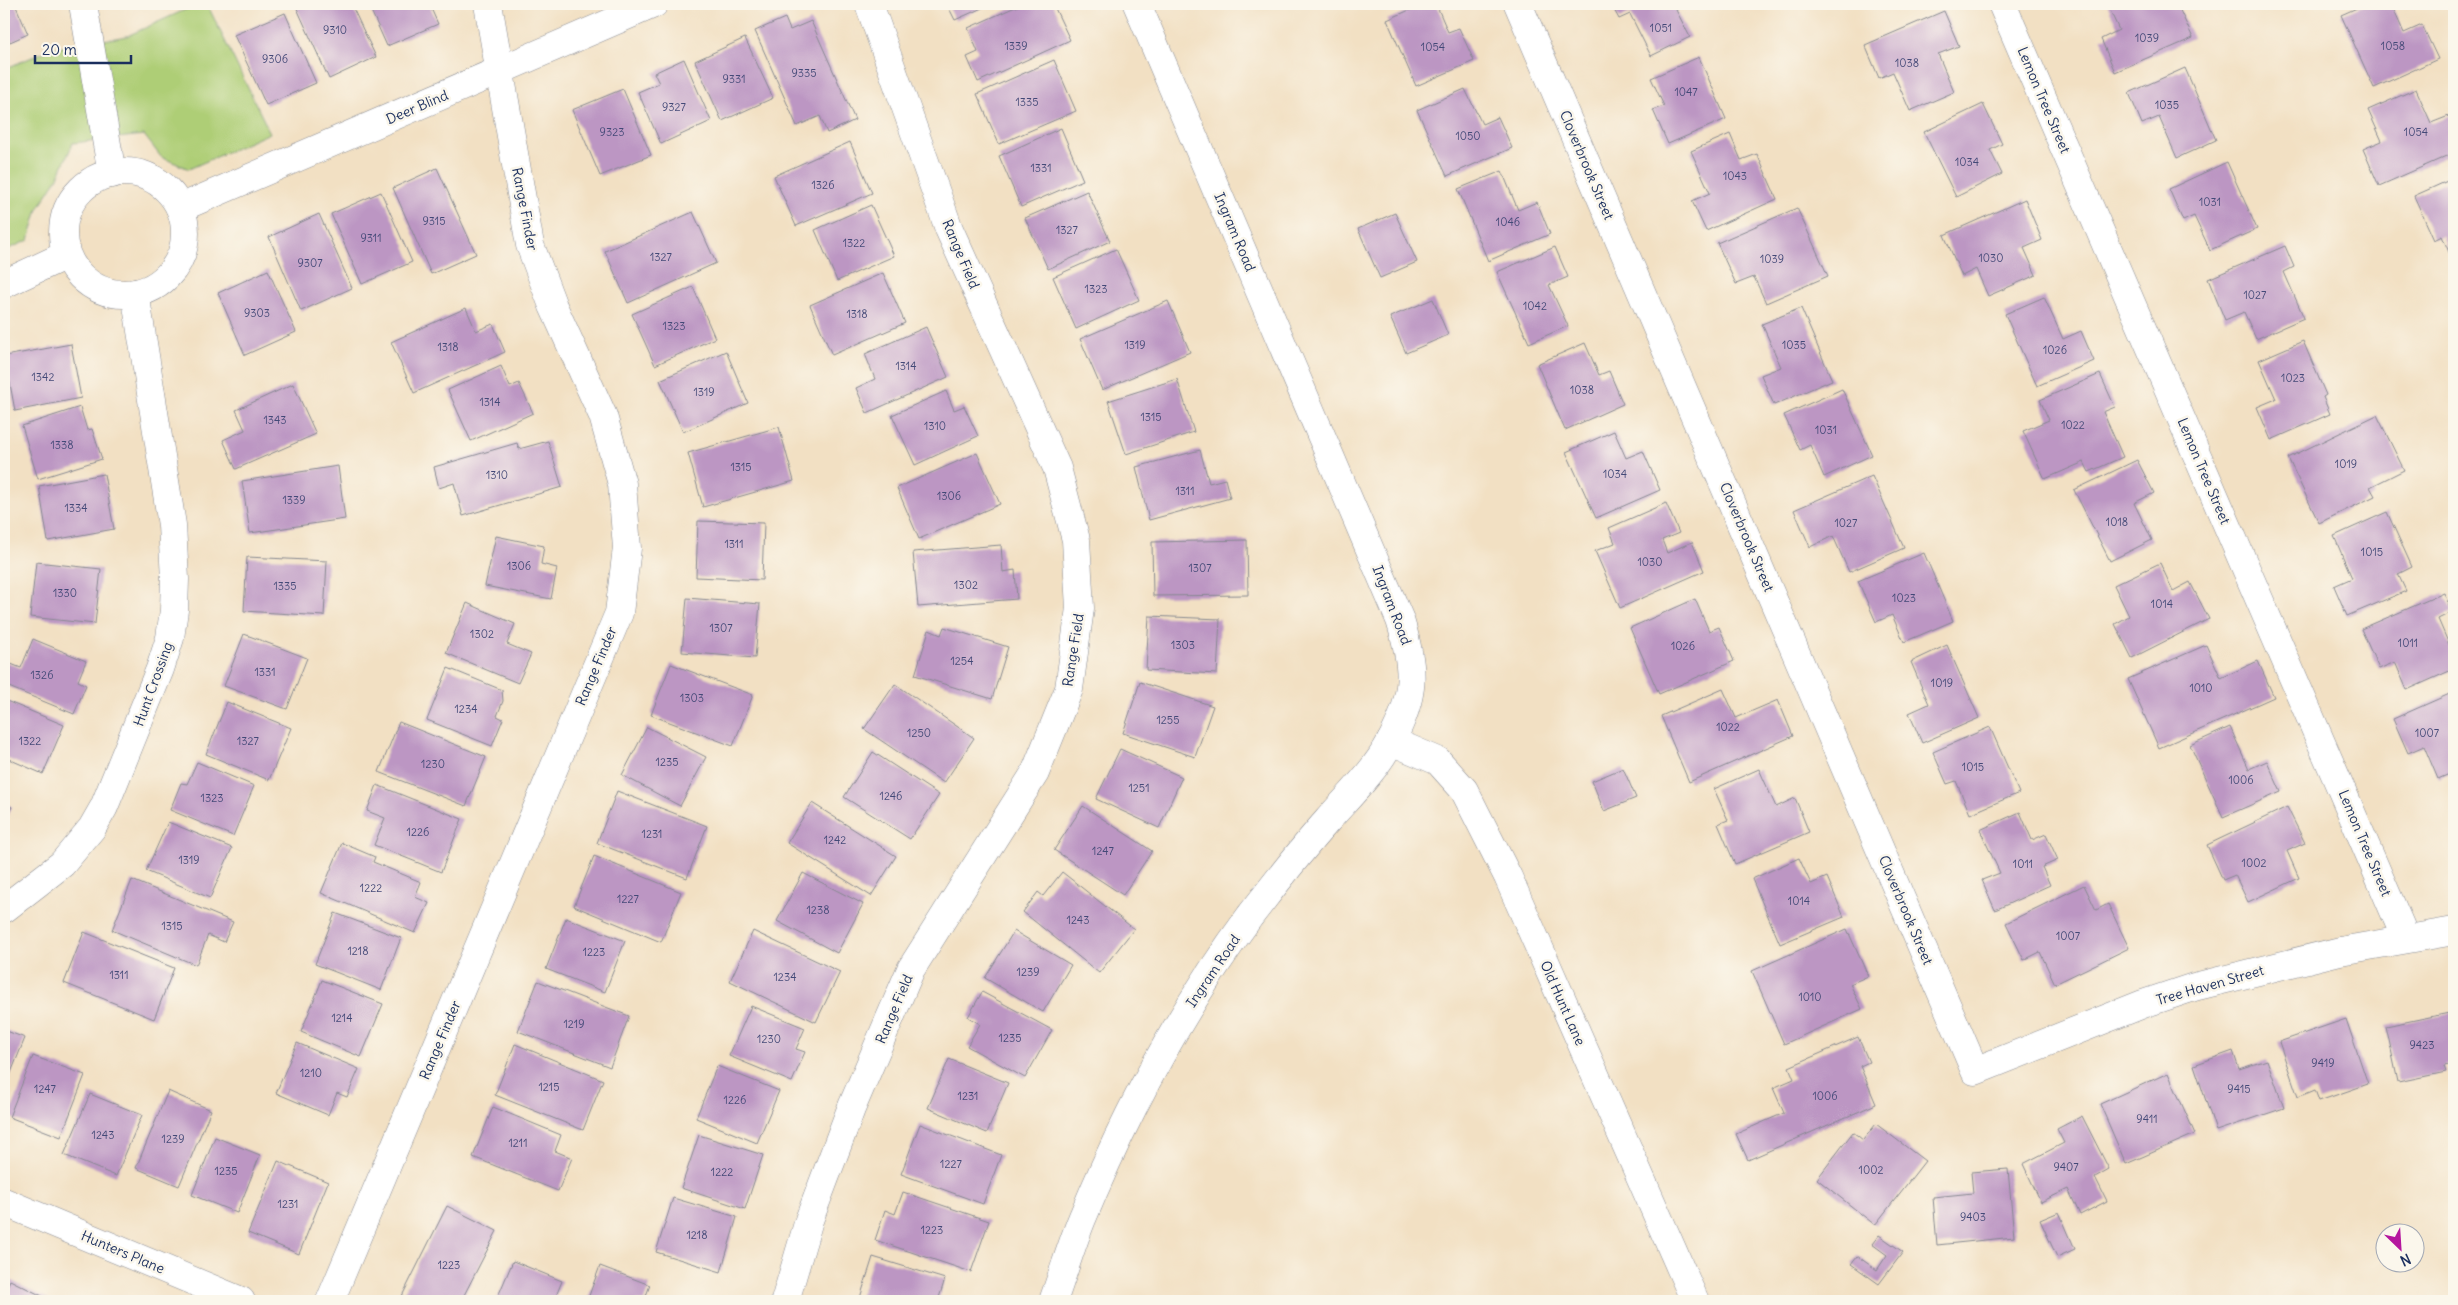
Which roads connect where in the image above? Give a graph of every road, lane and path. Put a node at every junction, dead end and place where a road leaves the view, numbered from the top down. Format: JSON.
{"nodes":[{"id":1,"x":83,"y":4,"type":"edge"},
{"id":2,"x":488,"y":4,"type":"edge"},
{"id":3,"x":654,"y":4,"type":"edge"},
{"id":4,"x":869,"y":4,"type":"edge"},
{"id":5,"x":1137,"y":4,"type":"edge"},
{"id":6,"x":1518,"y":4,"type":"edge"},
{"id":7,"x":2002,"y":4,"type":"edge"},
{"id":8,"x":500,"y":71,"type":"junction"},
{"id":9,"x":112,"y":174,"type":"junction"},
{"id":10,"x":180,"y":208,"type":"junction"},
{"id":11,"x":66,"y":256,"type":"junction"},
{"id":12,"x":4,"y":284,"type":"edge"},
{"id":13,"x":135,"y":293,"type":"junction"},
{"id":14,"x":1391,"y":741,"type":"junction"},
{"id":15,"x":4,"y":909,"type":"edge"},
{"id":16,"x":2454,"y":931,"type":"edge"},
{"id":17,"x":2406,"y":939,"type":"junction"},
{"id":18,"x":1975,"y":1071,"type":"joint"},
{"id":19,"x":4,"y":1202,"type":"edge"},
{"id":20,"x":241,"y":1301,"type":"edge"},
{"id":21,"x":330,"y":1301,"type":"edge"},
{"id":22,"x":785,"y":1301,"type":"edge"},
{"id":23,"x":1053,"y":1301,"type":"edge"},
{"id":24,"x":1694,"y":1301,"type":"edge"}],
"edges":[{"from":1,"to":9,"type":"street"},
{"from":2,"to":8,"type":"street","name":"Range Finder"},
{"from":3,"to":8,"type":"street","name":"Deer Blind"},
{"from":4,"to":22,"type":"street","name":"Range Field"},
{"from":5,"to":14,"type":"street","name":"Ingram Road"},
{"from":6,"to":18,"type":"street","name":"Cloverbrook Street"},
{"from":7,"to":17,"type":"street","name":"Lemon Tree Street"},
{"from":8,"to":10,"type":"street","name":"Deer Blind"},
{"from":8,"to":21,"type":"street","name":"Range Finder"},
{"from":9,"to":10,"type":"street"},
{"from":9,"to":11,"type":"street"},
{"from":10,"to":13,"type":"street"},
{"from":11,"to":12,"type":"street"},
{"from":11,"to":13,"type":"street"},
{"from":13,"to":15,"type":"street","name":"Hunt Crossing"},
{"from":14,"to":23,"type":"street","name":"Ingram Road"},
{"from":14,"to":24,"type":"street","name":"Old Hunt Lane"},
{"from":16,"to":17,"type":"street","name":"Tree Haven Street"},
{"from":17,"to":18,"type":"street","name":"Tree Haven Street"},
{"from":19,"to":20,"type":"street","name":"Hunters Plane"}]}
